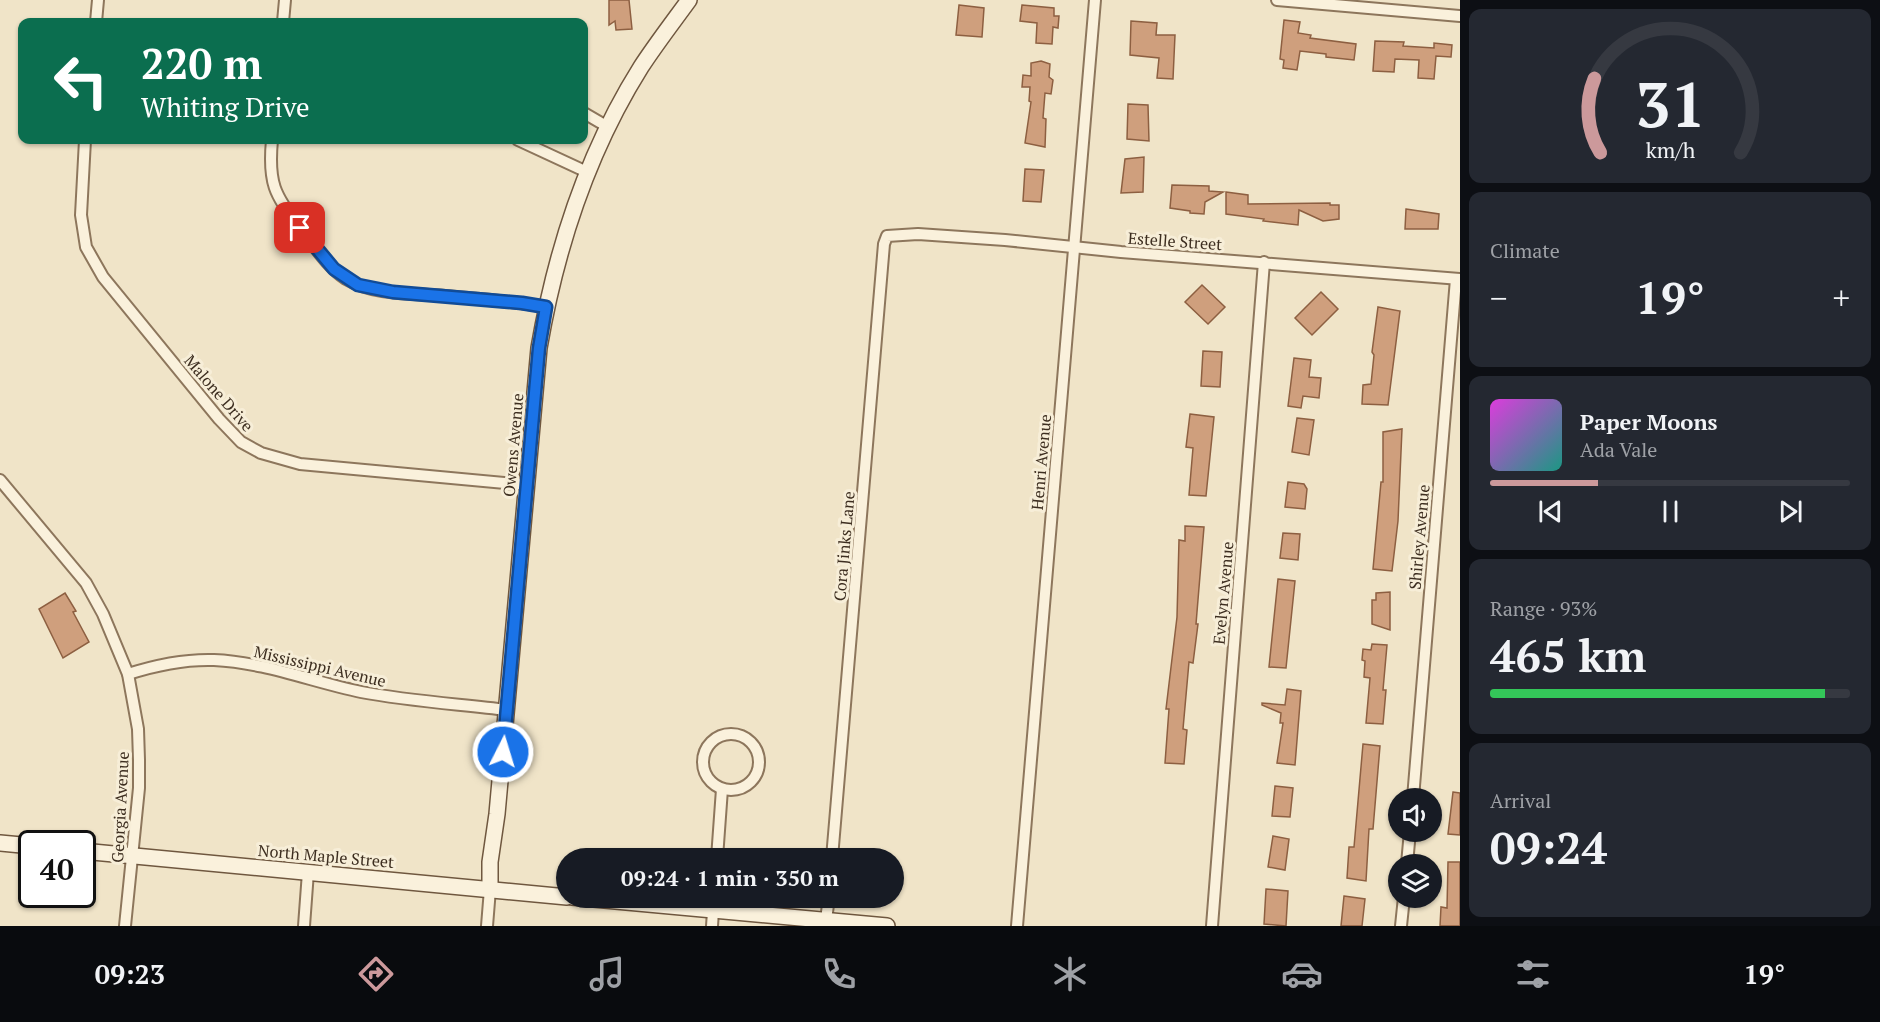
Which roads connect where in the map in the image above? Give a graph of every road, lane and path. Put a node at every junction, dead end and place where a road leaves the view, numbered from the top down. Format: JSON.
{"nodes":[{"id":1,"x":98,"y":0,"type":"edge"},
{"id":2,"x":285,"y":0,"type":"edge"},
{"id":3,"x":689,"y":0,"type":"edge"},
{"id":4,"x":1095,"y":0,"type":"edge"},
{"id":5,"x":1276,"y":0,"type":"edge"},
{"id":6,"x":1362,"y":4,"type":"edge"},
{"id":7,"x":1460,"y":15,"type":"edge"},
{"id":8,"x":96,"y":18,"type":"edge"},
{"id":9,"x":283,"y":18,"type":"edge"},
{"id":10,"x":588,"y":116,"type":"edge"},
{"id":11,"x":608,"y":127,"type":"junction"},
{"id":12,"x":85,"y":144,"type":"edge"},
{"id":13,"x":272,"y":144,"type":"edge"},
{"id":14,"x":527,"y":144,"type":"edge"},
{"id":15,"x":587,"y":172,"type":"junction"},
{"id":16,"x":887,"y":236,"type":"joint"},
{"id":17,"x":1073,"y":247,"type":"junction"},
{"id":18,"x":1264,"y":262,"type":"junction"},
{"id":19,"x":1458,"y":279,"type":"edge"},
{"id":20,"x":546,"y":307,"type":"junction"},
{"id":21,"x":0,"y":480,"type":"edge"},
{"id":22,"x":528,"y":485,"type":"junction"},
{"id":23,"x":128,"y":674,"type":"junction"},
{"id":24,"x":507,"y":710,"type":"junction"},
{"id":25,"x":1414,"y":788,"type":"edge"},
{"id":26,"x":722,"y":789,"type":"junction"},
{"id":27,"x":0,"y":843,"type":"edge"},
{"id":28,"x":18,"y":845,"type":"edge"},
{"id":29,"x":718,"y":848,"type":"edge"},
{"id":30,"x":833,"y":848,"type":"edge"},
{"id":31,"x":96,"y":853,"type":"edge"},
{"id":32,"x":132,"y":857,"type":"junction"},
{"id":33,"x":308,"y":872,"type":"junction"},
{"id":34,"x":490,"y":889,"type":"junction"},
{"id":35,"x":556,"y":896,"type":"edge"},
{"id":36,"x":713,"y":908,"type":"edge"},
{"id":37,"x":741,"y":908,"type":"edge"},
{"id":38,"x":827,"y":908,"type":"edge"},
{"id":39,"x":1403,"y":908,"type":"edge"},
{"id":40,"x":826,"y":920,"type":"junction"},
{"id":41,"x":125,"y":926,"type":"edge"},
{"id":42,"x":304,"y":926,"type":"edge"},
{"id":43,"x":487,"y":926,"type":"edge"},
{"id":44,"x":712,"y":926,"type":"edge"},
{"id":45,"x":887,"y":926,"type":"edge"},
{"id":46,"x":1017,"y":926,"type":"edge"},
{"id":47,"x":1212,"y":926,"type":"edge"},
{"id":48,"x":1401,"y":926,"type":"edge"}],
"edges":[{"from":1,"to":8,"type":"street"},
{"from":2,"to":9,"type":"street"},
{"from":3,"to":11,"type":"street","name":"Owens Avenue"},
{"from":4,"to":17,"type":"street","name":"Henri Avenue"},
{"from":5,"to":6,"type":"street"},
{"from":6,"to":7,"type":"street"},
{"from":10,"to":11,"type":"street"},
{"from":11,"to":15,"type":"street","name":"Owens Avenue"},
{"from":12,"to":22,"type":"street","name":"Malone Drive"},
{"from":13,"to":20,"type":"street"},
{"from":14,"to":15,"type":"street"},
{"from":15,"to":20,"type":"street","name":"Owens Avenue"},
{"from":16,"to":17,"type":"street","name":"Estelle Street"},
{"from":16,"to":30,"type":"street","name":"Cora Jinks Lane"},
{"from":17,"to":18,"type":"street","name":"Estelle Street"},
{"from":17,"to":46,"type":"street","name":"Henri Avenue"},
{"from":18,"to":19,"type":"street","name":"Estelle Street"},
{"from":18,"to":47,"type":"street","name":"Evelyn Avenue"},
{"from":19,"to":25,"type":"street","name":"Shirley Avenue"},
{"from":20,"to":22,"type":"street","name":"Owens Avenue"},
{"from":21,"to":23,"type":"street","name":"Georgia Avenue"},
{"from":22,"to":24,"type":"street","name":"Owens Avenue"},
{"from":23,"to":24,"type":"street","name":"Mississippi Avenue"},
{"from":23,"to":32,"type":"street","name":"Georgia Avenue"},
{"from":24,"to":34,"type":"street","name":"Owens Avenue"},
{"from":26,"to":26,"type":"street"},
{"from":26,"to":29,"type":"street"},
{"from":27,"to":28,"type":"street"},
{"from":31,"to":32,"type":"street","name":"North Maple Street"},
{"from":32,"to":33,"type":"street","name":"North Maple Street"},
{"from":32,"to":41,"type":"street","name":"Georgia Avenue"},
{"from":33,"to":34,"type":"street","name":"North Maple Street"},
{"from":33,"to":42,"type":"street"},
{"from":34,"to":35,"type":"street","name":"North Maple Street"},
{"from":34,"to":43,"type":"street","name":"Owens Avenue"},
{"from":36,"to":44,"type":"street"},
{"from":37,"to":40,"type":"street"},
{"from":38,"to":40,"type":"street"},
{"from":39,"to":48,"type":"street"},
{"from":40,"to":45,"type":"street"}]}
